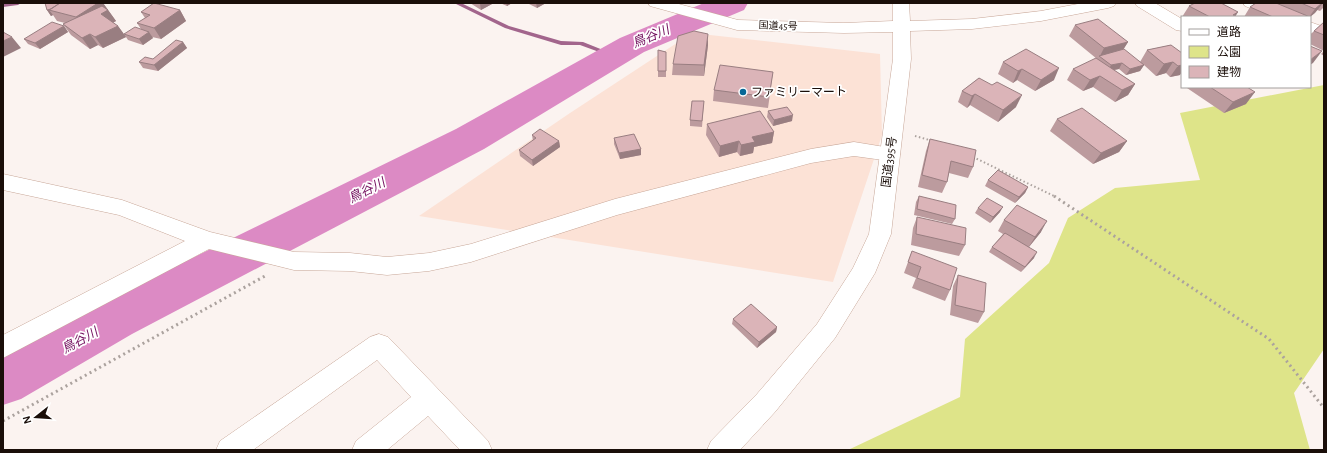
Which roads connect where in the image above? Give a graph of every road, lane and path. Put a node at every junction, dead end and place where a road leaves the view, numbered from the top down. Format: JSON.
{"nodes":[{"id":1,"x":901,"y":3,"type":"edge"},
{"id":2,"x":916,"y":3,"type":"edge"},
{"id":3,"x":1108,"y":3,"type":"edge"},
{"id":4,"x":1143,"y":3,"type":"edge"},
{"id":5,"x":1251,"y":3,"type":"edge"},
{"id":6,"x":659,"y":4,"type":"edge"},
{"id":7,"x":1283,"y":16,"type":"edge"},
{"id":8,"x":1181,"y":25,"type":"edge"},
{"id":9,"x":903,"y":27,"type":"junction"},
{"id":10,"x":1311,"y":27,"type":"edge"},
{"id":11,"x":1324,"y":33,"type":"edge"},
{"id":12,"x":893,"y":131,"type":"junction"},
{"id":13,"x":941,"y":142,"type":"edge"},
{"id":14,"x":890,"y":154,"type":"junction"},
{"id":15,"x":969,"y":155,"type":"edge"},
{"id":16,"x":3,"y":182,"type":"edge"},
{"id":17,"x":213,"y":241,"type":"junction"},
{"id":18,"x":294,"y":261,"type":"junction"},
{"id":19,"x":3,"y":347,"type":"edge"},
{"id":20,"x":429,"y":399,"type":"junction"},
{"id":21,"x":1324,"y":408,"type":"edge"},
{"id":22,"x":3,"y":421,"type":"edge"},
{"id":23,"x":230,"y":450,"type":"edge"},
{"id":24,"x":366,"y":450,"type":"edge"},
{"id":25,"x":478,"y":450,"type":"edge"},
{"id":26,"x":721,"y":450,"type":"edge"}],
"edges":[{"from":1,"to":9,"type":"main road","name":"国道395号"},
{"from":2,"to":9,"type":"main road"},
{"from":3,"to":9,"type":"main road"},
{"from":4,"to":8,"type":"main road"},
{"from":5,"to":7,"type":"main road"},
{"from":6,"to":9,"type":"main road","name":"国道45号"},
{"from":9,"to":12,"type":"main road","name":"国道395号"},
{"from":10,"to":11,"type":"main road"},
{"from":12,"to":13,"type":"path"},
{"from":12,"to":14,"type":"main road","name":"国道395号"},
{"from":14,"to":18,"type":"main road"},
{"from":14,"to":26,"type":"main road","name":"国道395号"},
{"from":15,"to":21,"type":"path"},
{"from":16,"to":17,"type":"main road"},
{"from":17,"to":18,"type":"main road"},
{"from":17,"to":19,"type":"main road"},
{"from":18,"to":22,"type":"path"},
{"from":20,"to":23,"type":"main road"},
{"from":20,"to":24,"type":"main road"},
{"from":20,"to":25,"type":"main road"}]}
